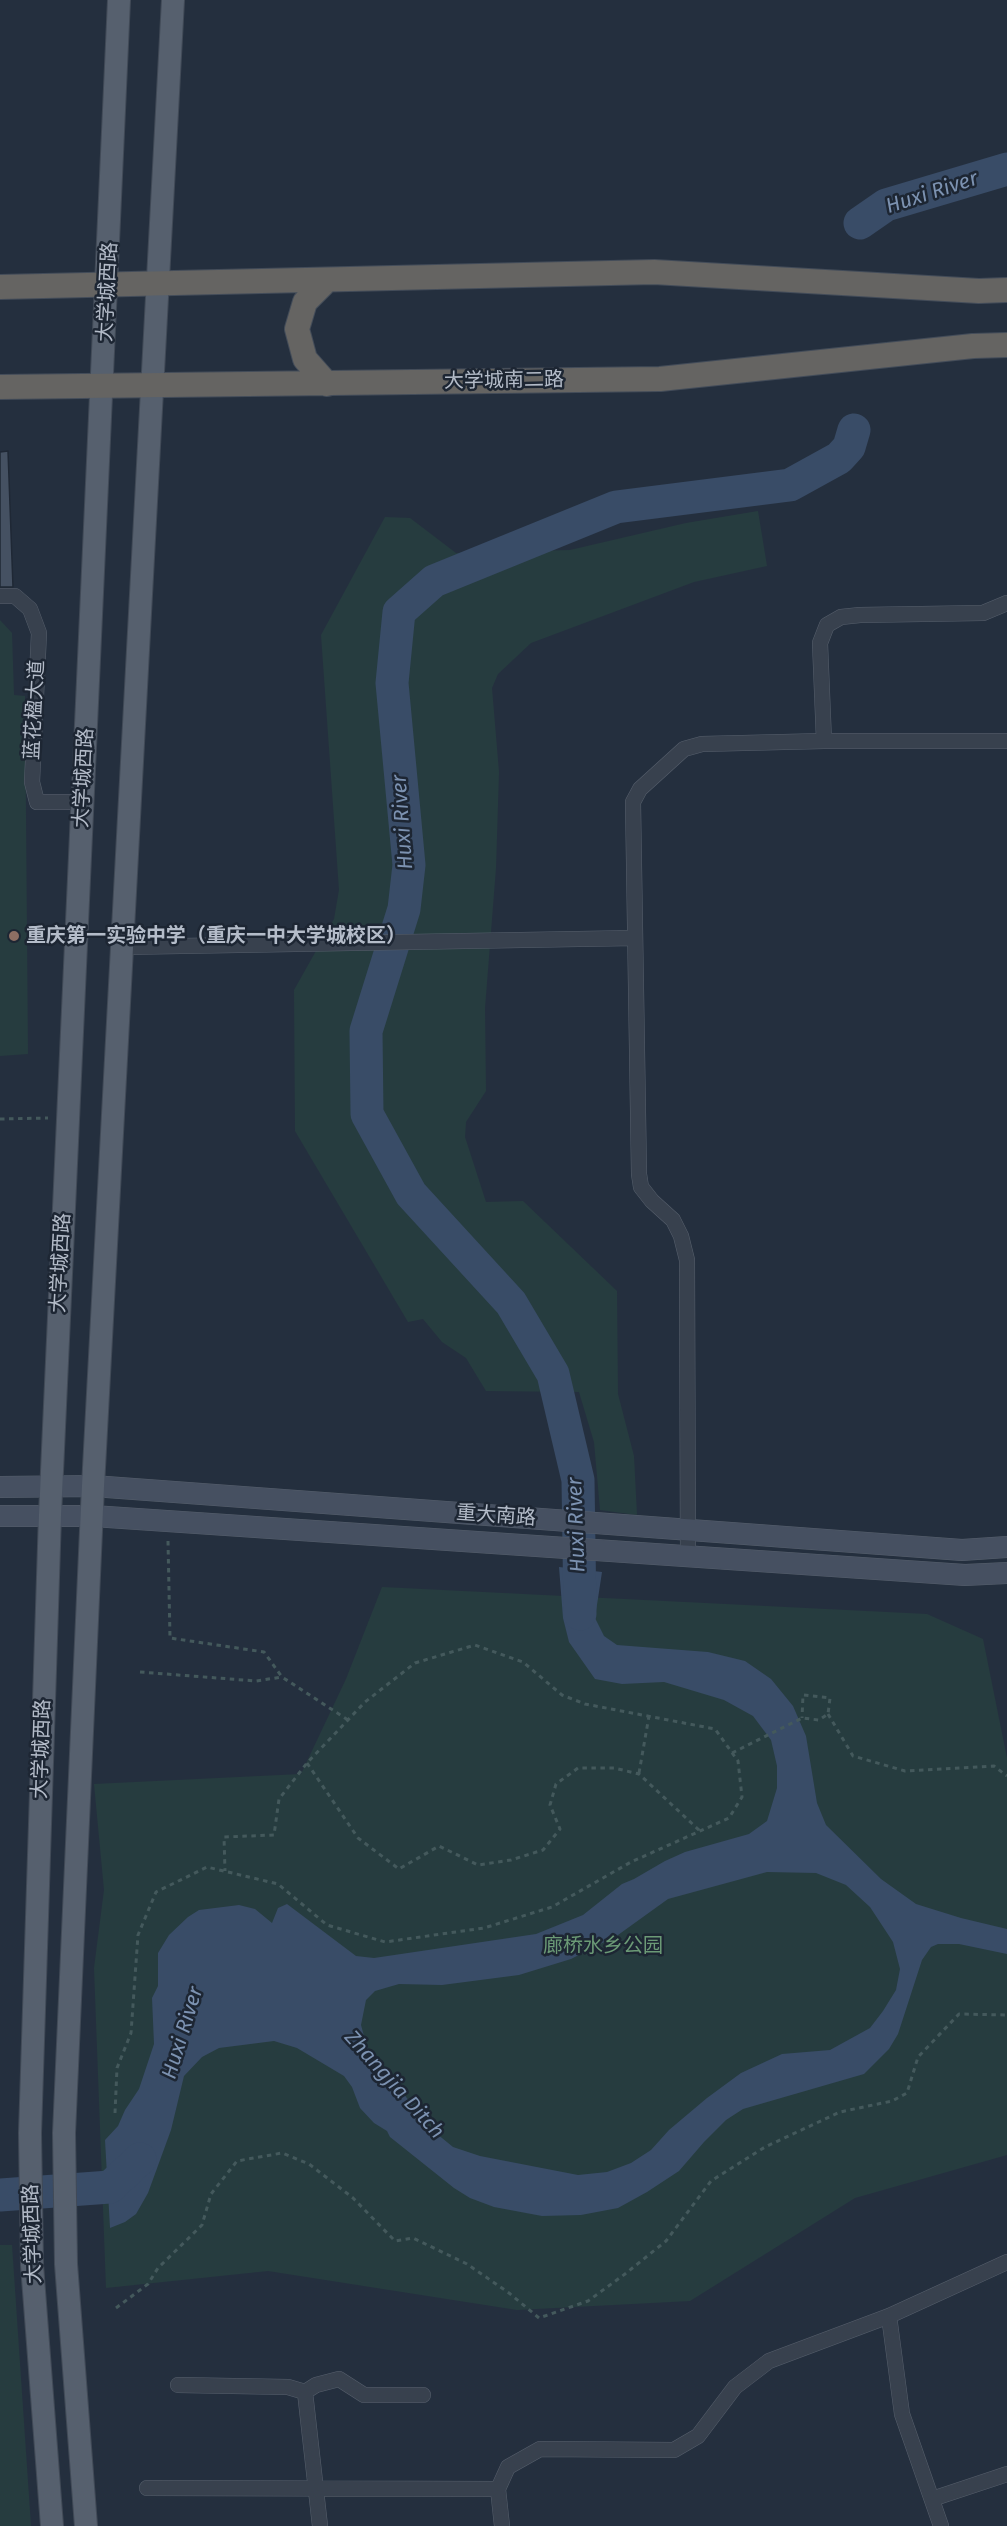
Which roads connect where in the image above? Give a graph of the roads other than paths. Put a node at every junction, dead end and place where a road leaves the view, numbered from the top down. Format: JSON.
{"nodes":[{"id":1,"x":119,"y":0,"type":"edge"},
{"id":2,"x":173,"y":0,"type":"edge"},
{"id":3,"x":327,"y":280,"type":"junction"},
{"id":4,"x":108,"y":284,"type":"junction"},
{"id":5,"x":159,"y":284,"type":"junction"},
{"id":6,"x":0,"y":287,"type":"edge"},
{"id":7,"x":1007,"y":291,"type":"edge"},
{"id":8,"x":1007,"y":345,"type":"edge"},
{"id":9,"x":327,"y":384,"type":"junction"},
{"id":10,"x":103,"y":385,"type":"junction"},
{"id":11,"x":154,"y":385,"type":"junction"},
{"id":12,"x":0,"y":387,"type":"edge"},
{"id":13,"x":0,"y":596,"type":"edge"},
{"id":14,"x":1007,"y":603,"type":"edge"},
{"id":15,"x":824,"y":741,"type":"junction"},
{"id":16,"x":1007,"y":741,"type":"edge"},
{"id":17,"x":83,"y":802,"type":"junction"},
{"id":18,"x":635,"y":938,"type":"junction"},
{"id":19,"x":124,"y":947,"type":"junction"},
{"id":20,"x":51,"y":1486,"type":"junction"},
{"id":21,"x":93,"y":1486,"type":"junction"},
{"id":22,"x":0,"y":1487,"type":"edge"},
{"id":23,"x":50,"y":1515,"type":"junction"},
{"id":24,"x":0,"y":1516,"type":"edge"},
{"id":25,"x":93,"y":1516,"type":"junction"},
{"id":26,"x":688,"y":1530,"type":"junction"},
{"id":27,"x":1007,"y":1547,"type":"edge"},
{"id":28,"x":688,"y":1556,"type":"junction"},
{"id":29,"x":1007,"y":1573,"type":"edge"},
{"id":30,"x":1007,"y":2262,"type":"edge"},
{"id":31,"x":889,"y":2316,"type":"junction"},
{"id":32,"x":178,"y":2385,"type":"dead end"},
{"id":33,"x":305,"y":2392,"type":"junction"},
{"id":34,"x":423,"y":2395,"type":"dead end"},
{"id":35,"x":1007,"y":2474,"type":"edge"},
{"id":36,"x":147,"y":2488,"type":"dead end"},
{"id":37,"x":498,"y":2489,"type":"junction"},
{"id":38,"x":316,"y":2490,"type":"junction"},
{"id":39,"x":932,"y":2499,"type":"junction"},
{"id":40,"x":52,"y":2526,"type":"edge"},
{"id":41,"x":86,"y":2526,"type":"edge"},
{"id":42,"x":320,"y":2526,"type":"edge"},
{"id":43,"x":502,"y":2526,"type":"edge"},
{"id":44,"x":941,"y":2526,"type":"edge"}],
"edges":[{"from":1,"to":4,"type":"main road","name":"大学城西路"},
{"from":2,"to":5,"type":"main road","name":"大学城西路"},
{"from":3,"to":5,"type":"highway"},
{"from":3,"to":7,"type":"highway"},
{"from":3,"to":9,"type":"highway"},
{"from":4,"to":5,"type":"highway"},
{"from":4,"to":6,"type":"highway"},
{"from":4,"to":10,"type":"main road","name":"大学城西路"},
{"from":5,"to":11,"type":"main road","name":"大学城西路"},
{"from":8,"to":9,"type":"highway","name":"大学城南二路"},
{"from":9,"to":11,"type":"highway","name":"大学城南二路"},
{"from":10,"to":11,"type":"highway","name":"大学城南二路"},
{"from":10,"to":12,"type":"highway","name":"大学城南二路"},
{"from":10,"to":17,"type":"main road","name":"大学城西路"},
{"from":11,"to":19,"type":"main road","name":"大学城西路"},
{"from":13,"to":17,"type":"street","name":"蓝花楹大道"},
{"from":14,"to":15,"type":"street"},
{"from":15,"to":16,"type":"street"},
{"from":15,"to":18,"type":"street"},
{"from":17,"to":20,"type":"main road","name":"大学城西路"},
{"from":18,"to":19,"type":"street"},
{"from":18,"to":26,"type":"street"},
{"from":19,"to":21,"type":"main road","name":"大学城西路"},
{"from":20,"to":21,"type":"main road","name":"重大南路"},
{"from":20,"to":22,"type":"main road","name":"重大南路"},
{"from":20,"to":23,"type":"main road","name":"大学城西路"},
{"from":21,"to":25,"type":"main road","name":"大学城西路"},
{"from":21,"to":26,"type":"main road","name":"重大南路"},
{"from":23,"to":24,"type":"main road","name":"重大南路"},
{"from":23,"to":25,"type":"main road","name":"重大南路"},
{"from":23,"to":40,"type":"main road","name":"大学城西路"},
{"from":25,"to":28,"type":"main road","name":"重大南路"},
{"from":25,"to":41,"type":"main road","name":"大学城西路"},
{"from":26,"to":27,"type":"main road","name":"重大南路"},
{"from":26,"to":28,"type":"street"},
{"from":28,"to":29,"type":"main road","name":"重大南路"},
{"from":30,"to":31,"type":"street"},
{"from":31,"to":37,"type":"street"},
{"from":31,"to":39,"type":"street"},
{"from":32,"to":33,"type":"street"},
{"from":33,"to":34,"type":"street"},
{"from":33,"to":38,"type":"street"},
{"from":35,"to":39,"type":"street"},
{"from":36,"to":38,"type":"street"},
{"from":37,"to":38,"type":"street"},
{"from":37,"to":43,"type":"street"},
{"from":38,"to":42,"type":"street"},
{"from":39,"to":44,"type":"street"}]}
